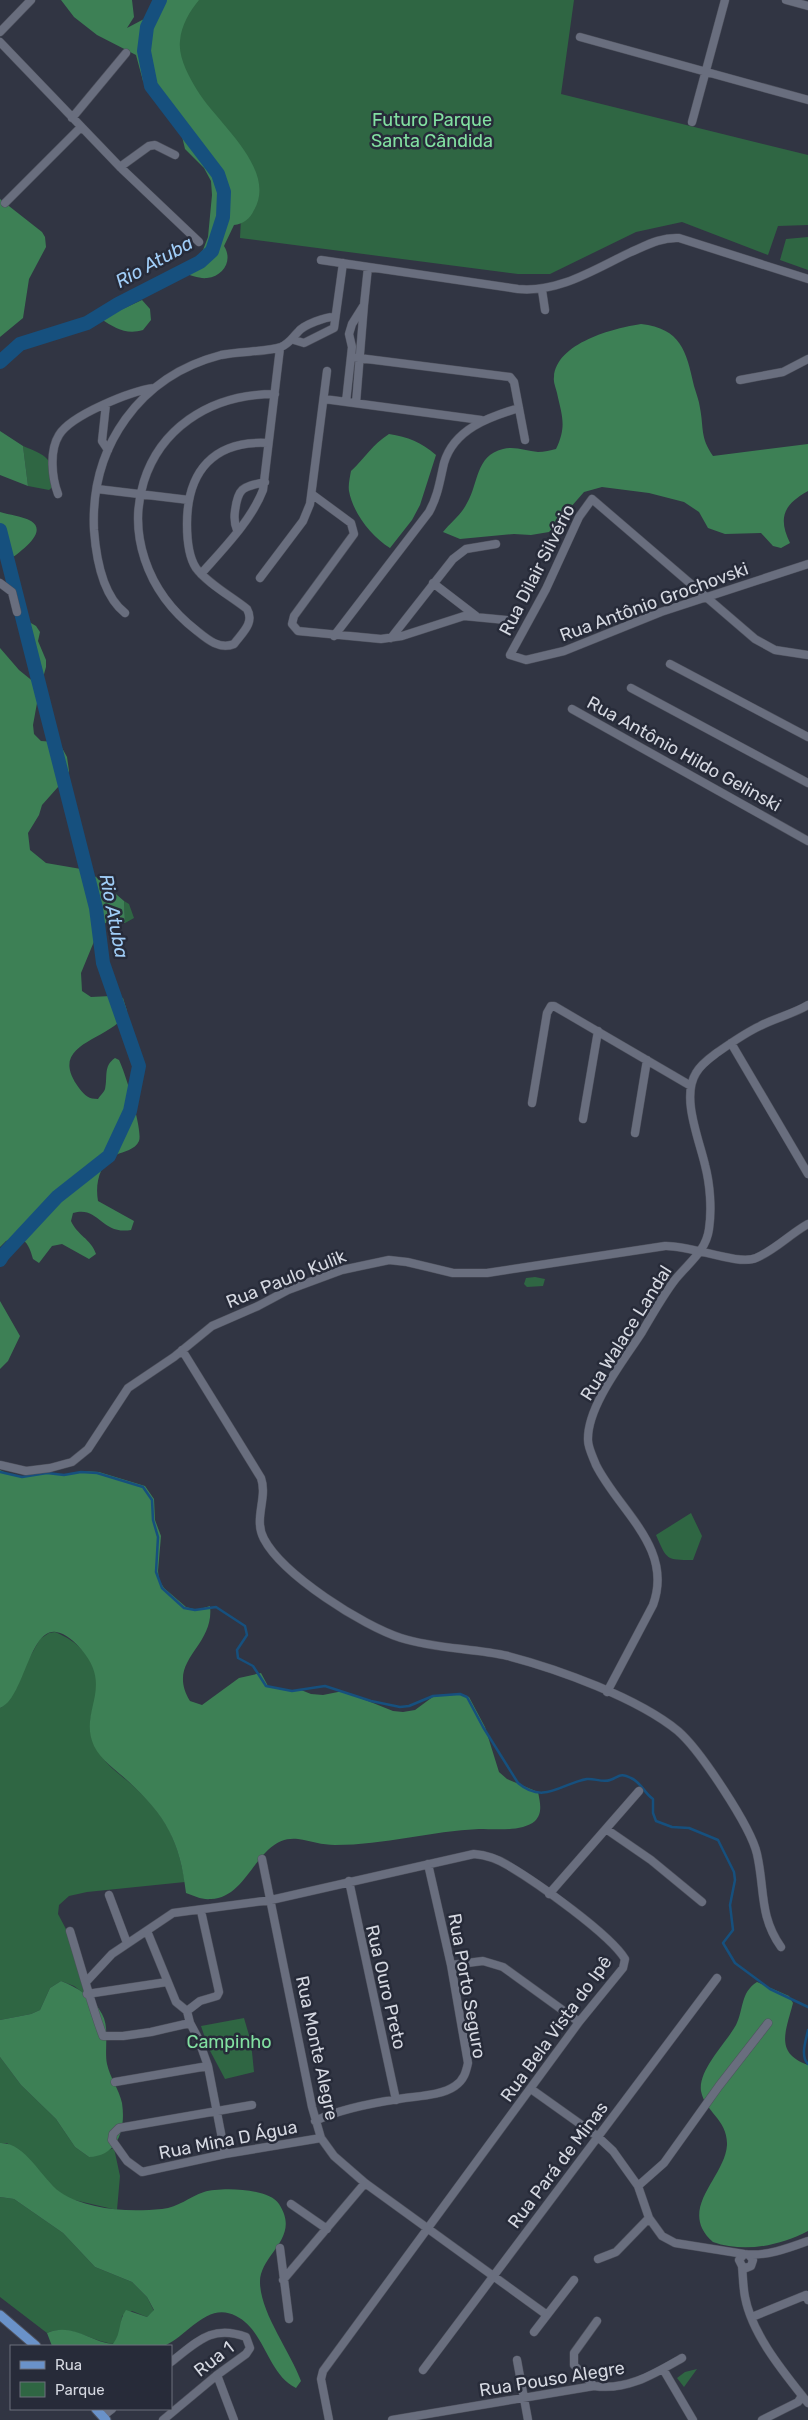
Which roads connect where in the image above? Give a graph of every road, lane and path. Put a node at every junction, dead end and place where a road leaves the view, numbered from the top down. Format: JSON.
{"nodes":[{"id":1,"x":31,"y":0,"type":"edge"},
{"id":2,"x":725,"y":0,"type":"edge"},
{"id":3,"x":786,"y":0,"type":"edge"},
{"id":4,"x":808,"y":6,"type":"edge"},
{"id":5,"x":0,"y":32,"type":"edge"},
{"id":6,"x":580,"y":37,"type":"dead end"},
{"id":7,"x":0,"y":42,"type":"edge"},
{"id":8,"x":126,"y":53,"type":"dead end"},
{"id":9,"x":706,"y":72,"type":"junction"},
{"id":10,"x":808,"y":100,"type":"edge"},
{"id":11,"x":72,"y":118,"type":"junction"},
{"id":12,"x":692,"y":122,"type":"dead end"},
{"id":13,"x":81,"y":127,"type":"junction"},
{"id":14,"x":175,"y":155,"type":"dead end"},
{"id":15,"x":120,"y":167,"type":"junction"},
{"id":16,"x":5,"y":204,"type":"dead end"},
{"id":17,"x":200,"y":242,"type":"dead end"},
{"id":18,"x":321,"y":260,"type":"dead end"},
{"id":19,"x":343,"y":263,"type":"junction"},
{"id":20,"x":368,"y":267,"type":"junction"},
{"id":21,"x":808,"y":278,"type":"edge"},
{"id":22,"x":542,"y":290,"type":"junction"},
{"id":23,"x":364,"y":305,"type":"junction"},
{"id":24,"x":545,"y":310,"type":"dead end"},
{"id":25,"x":335,"y":317,"type":"junction"},
{"id":26,"x":350,"y":328,"type":"junction"},
{"id":27,"x":363,"y":331,"type":"junction"},
{"id":28,"x":294,"y":340,"type":"junction"},
{"id":29,"x":280,"y":348,"type":"junction"},
{"id":30,"x":351,"y":358,"type":"junction"},
{"id":31,"x":360,"y":359,"type":"junction"},
{"id":32,"x":808,"y":359,"type":"edge"},
{"id":33,"x":327,"y":371,"type":"dead end"},
{"id":34,"x":740,"y":380,"type":"dead end"},
{"id":35,"x":154,"y":388,"type":"junction"},
{"id":36,"x":275,"y":394,"type":"junction"},
{"id":37,"x":324,"y":399,"type":"junction"},
{"id":38,"x":346,"y":402,"type":"junction"},
{"id":39,"x":356,"y":403,"type":"junction"},
{"id":40,"x":106,"y":404,"type":"junction"},
{"id":41,"x":519,"y":408,"type":"junction"},
{"id":42,"x":481,"y":420,"type":"junction"},
{"id":43,"x":525,"y":440,"type":"dead end"},
{"id":44,"x":268,"y":443,"type":"junction"},
{"id":45,"x":108,"y":450,"type":"junction"},
{"id":46,"x":265,"y":482,"type":"junction"},
{"id":47,"x":97,"y":489,"type":"junction"},
{"id":48,"x":58,"y":494,"type":"dead end"},
{"id":49,"x":312,"y":495,"type":"junction"},
{"id":50,"x":141,"y":496,"type":"junction"},
{"id":51,"x":189,"y":500,"type":"junction"},
{"id":52,"x":237,"y":530,"type":"junction"},
{"id":53,"x":496,"y":544,"type":"dead end"},
{"id":54,"x":808,"y":564,"type":"edge"},
{"id":55,"x":201,"y":574,"type":"junction"},
{"id":56,"x":260,"y":578,"type":"dead end"},
{"id":57,"x":0,"y":583,"type":"edge"},
{"id":58,"x":433,"y":583,"type":"junction"},
{"id":59,"x":706,"y":597,"type":"junction"},
{"id":60,"x":17,"y":612,"type":"dead end"},
{"id":61,"x":125,"y":613,"type":"dead end"},
{"id":62,"x":476,"y":616,"type":"junction"},
{"id":63,"x":506,"y":620,"type":"dead end"},
{"id":64,"x":334,"y":636,"type":"junction"},
{"id":65,"x":391,"y":638,"type":"junction"},
{"id":66,"x":510,"y":655,"type":"joint"},
{"id":67,"x":808,"y":655,"type":"edge"},
{"id":68,"x":670,"y":664,"type":"dead end"},
{"id":69,"x":631,"y":688,"type":"dead end"},
{"id":70,"x":572,"y":709,"type":"dead end"},
{"id":71,"x":808,"y":737,"type":"edge"},
{"id":72,"x":808,"y":782,"type":"edge"},
{"id":73,"x":808,"y":841,"type":"edge"},
{"id":74,"x":808,"y":1005,"type":"edge"},
{"id":75,"x":598,"y":1031,"type":"junction"},
{"id":76,"x":731,"y":1043,"type":"junction"},
{"id":77,"x":647,"y":1060,"type":"junction"},
{"id":78,"x":691,"y":1086,"type":"junction"},
{"id":79,"x":532,"y":1103,"type":"dead end"},
{"id":80,"x":583,"y":1119,"type":"dead end"},
{"id":81,"x":634,"y":1133,"type":"dead end"},
{"id":82,"x":808,"y":1174,"type":"edge"},
{"id":83,"x":808,"y":1224,"type":"edge"},
{"id":84,"x":702,"y":1250,"type":"junction"},
{"id":85,"x":182,"y":1350,"type":"junction"},
{"id":86,"x":0,"y":1465,"type":"edge"},
{"id":87,"x":607,"y":1692,"type":"junction"},
{"id":88,"x":639,"y":1791,"type":"dead end"},
{"id":89,"x":606,"y":1829,"type":"junction"},
{"id":90,"x":262,"y":1859,"type":"dead end"},
{"id":91,"x":428,"y":1864,"type":"junction"},
{"id":92,"x":349,"y":1881,"type":"junction"},
{"id":93,"x":549,"y":1894,"type":"junction"},
{"id":94,"x":110,"y":1895,"type":"dead end"},
{"id":95,"x":271,"y":1900,"type":"junction"},
{"id":96,"x":702,"y":1902,"type":"dead end"},
{"id":97,"x":201,"y":1910,"type":"junction"},
{"id":98,"x":70,"y":1930,"type":"dead end"},
{"id":99,"x":147,"y":1931,"type":"junction"},
{"id":100,"x":127,"y":1943,"type":"junction"},
{"id":101,"x":781,"y":1947,"type":"dead end"},
{"id":102,"x":451,"y":1965,"type":"junction"},
{"id":103,"x":717,"y":1978,"type":"dead end"},
{"id":104,"x":86,"y":1982,"type":"junction"},
{"id":105,"x":167,"y":1982,"type":"junction"},
{"id":106,"x":87,"y":1994,"type":"junction"},
{"id":107,"x":187,"y":2011,"type":"junction"},
{"id":108,"x":579,"y":2022,"type":"junction"},
{"id":109,"x":190,"y":2023,"type":"junction"},
{"id":110,"x":768,"y":2023,"type":"dead end"},
{"id":111,"x":208,"y":2066,"type":"junction"},
{"id":112,"x":115,"y":2082,"type":"dead end"},
{"id":113,"x":531,"y":2089,"type":"junction"},
{"id":114,"x":396,"y":2100,"type":"junction"},
{"id":115,"x":252,"y":2105,"type":"dead end"},
{"id":116,"x":217,"y":2110,"type":"junction"},
{"id":117,"x":315,"y":2121,"type":"junction"},
{"id":118,"x":598,"y":2136,"type":"junction"},
{"id":119,"x":321,"y":2138,"type":"junction"},
{"id":120,"x":225,"y":2154,"type":"junction"},
{"id":121,"x":365,"y":2182,"type":"junction"},
{"id":122,"x":638,"y":2186,"type":"junction"},
{"id":123,"x":292,"y":2204,"type":"dead end"},
{"id":124,"x":649,"y":2218,"type":"junction"},
{"id":125,"x":427,"y":2228,"type":"junction"},
{"id":126,"x":327,"y":2229,"type":"junction"},
{"id":127,"x":808,"y":2240,"type":"edge"},
{"id":128,"x":280,"y":2248,"type":"dead end"},
{"id":129,"x":712,"y":2248,"type":"junction"},
{"id":130,"x":598,"y":2259,"type":"dead end"},
{"id":131,"x":749,"y":2259,"type":"junction"},
{"id":132,"x":740,"y":2264,"type":"junction"},
{"id":133,"x":493,"y":2276,"type":"junction"},
{"id":134,"x":283,"y":2280,"type":"junction"},
{"id":135,"x":574,"y":2280,"type":"dead end"},
{"id":136,"x":745,"y":2290,"type":"junction"},
{"id":137,"x":808,"y":2300,"type":"edge"},
{"id":138,"x":547,"y":2314,"type":"junction"},
{"id":139,"x":0,"y":2315,"type":"edge"},
{"id":140,"x":752,"y":2317,"type":"junction"},
{"id":141,"x":289,"y":2319,"type":"dead end"},
{"id":142,"x":596,"y":2321,"type":"dead end"},
{"id":143,"x":534,"y":2332,"type":"dead end"},
{"id":144,"x":35,"y":2345,"type":"edge"},
{"id":145,"x":682,"y":2358,"type":"dead end"},
{"id":146,"x":517,"y":2360,"type":"dead end"},
{"id":147,"x":172,"y":2361,"type":"edge"},
{"id":148,"x":662,"y":2369,"type":"junction"},
{"id":149,"x":423,"y":2370,"type":"dead end"},
{"id":150,"x":216,"y":2375,"type":"junction"},
{"id":151,"x":594,"y":2386,"type":"junction"},
{"id":152,"x":802,"y":2396,"type":"junction"},
{"id":153,"x":524,"y":2398,"type":"junction"},
{"id":154,"x":808,"y":2403,"type":"edge"},
{"id":155,"x":163,"y":2420,"type":"edge"},
{"id":156,"x":234,"y":2420,"type":"edge"},
{"id":157,"x":329,"y":2420,"type":"edge"},
{"id":158,"x":392,"y":2420,"type":"edge"},
{"id":159,"x":528,"y":2420,"type":"edge"},
{"id":160,"x":693,"y":2420,"type":"edge"},
{"id":161,"x":762,"y":2420,"type":"edge"}],
"edges":[{"from":1,"to":5,"type":"street"},
{"from":2,"to":9,"type":"street"},
{"from":3,"to":4,"type":"street"},
{"from":6,"to":9,"type":"street"},
{"from":7,"to":11,"type":"street"},
{"from":8,"to":11,"type":"street"},
{"from":9,"to":10,"type":"street"},
{"from":9,"to":12,"type":"street"},
{"from":11,"to":13,"type":"street"},
{"from":13,"to":15,"type":"street"},
{"from":13,"to":16,"type":"street"},
{"from":14,"to":15,"type":"street"},
{"from":15,"to":17,"type":"street"},
{"from":18,"to":19,"type":"street"},
{"from":19,"to":20,"type":"street"},
{"from":19,"to":25,"type":"street"},
{"from":20,"to":22,"type":"street"},
{"from":20,"to":23,"type":"street"},
{"from":21,"to":22,"type":"street"},
{"from":22,"to":24,"type":"street"},
{"from":23,"to":26,"type":"street"},
{"from":23,"to":27,"type":"street"},
{"from":25,"to":28,"type":"street"},
{"from":25,"to":28,"type":"street"},
{"from":26,"to":27,"type":"street"},
{"from":26,"to":30,"type":"street"},
{"from":27,"to":31,"type":"street"},
{"from":28,"to":29,"type":"street"},
{"from":29,"to":35,"type":"street"},
{"from":29,"to":36,"type":"street"},
{"from":30,"to":31,"type":"street"},
{"from":30,"to":38,"type":"street"},
{"from":31,"to":39,"type":"street"},
{"from":31,"to":41,"type":"street"},
{"from":32,"to":34,"type":"street"},
{"from":33,"to":37,"type":"street"},
{"from":35,"to":40,"type":"street"},
{"from":35,"to":45,"type":"street"},
{"from":36,"to":44,"type":"street"},
{"from":36,"to":50,"type":"street"},
{"from":37,"to":38,"type":"street"},
{"from":37,"to":49,"type":"street"},
{"from":38,"to":39,"type":"street"},
{"from":39,"to":42,"type":"street"},
{"from":40,"to":45,"type":"street"},
{"from":40,"to":48,"type":"street"},
{"from":41,"to":42,"type":"street"},
{"from":41,"to":43,"type":"street"},
{"from":42,"to":64,"type":"street"},
{"from":44,"to":46,"type":"street"},
{"from":44,"to":51,"type":"street"},
{"from":45,"to":47,"type":"street"},
{"from":46,"to":52,"type":"street"},
{"from":46,"to":52,"type":"street"},
{"from":47,"to":50,"type":"street"},
{"from":47,"to":61,"type":"street"},
{"from":49,"to":56,"type":"street"},
{"from":49,"to":64,"type":"street"},
{"from":50,"to":51,"type":"street"},
{"from":50,"to":55,"type":"street"},
{"from":51,"to":55,"type":"street"},
{"from":52,"to":55,"type":"street"},
{"from":53,"to":58,"type":"street"},
{"from":54,"to":59,"type":"street","name":"Rua Antônio Grochovski"},
{"from":57,"to":60,"type":"street"},
{"from":58,"to":62,"type":"street"},
{"from":58,"to":65,"type":"street"},
{"from":59,"to":66,"type":"street","name":"Rua Antônio Grochovski"},
{"from":59,"to":66,"type":"street","name":"Rua Dilair Silvério"},
{"from":59,"to":67,"type":"street"},
{"from":62,"to":63,"type":"street"},
{"from":62,"to":65,"type":"street"},
{"from":64,"to":65,"type":"street"},
{"from":68,"to":71,"type":"street"},
{"from":69,"to":72,"type":"street"},
{"from":70,"to":73,"type":"street","name":"Rua Antônio Hildo Gelinski"},
{"from":74,"to":76,"type":"street"},
{"from":75,"to":77,"type":"street"},
{"from":75,"to":79,"type":"street"},
{"from":75,"to":80,"type":"street"},
{"from":76,"to":78,"type":"street"},
{"from":76,"to":82,"type":"street"},
{"from":77,"to":78,"type":"street"},
{"from":77,"to":81,"type":"street"},
{"from":78,"to":84,"type":"street","name":"Rua Walace Landal"},
{"from":83,"to":84,"type":"street","name":"Rua Paulo Kulik"},
{"from":84,"to":85,"type":"street","name":"Rua Paulo Kulik"},
{"from":84,"to":87,"type":"street","name":"Rua Walace Landal"},
{"from":85,"to":86,"type":"street","name":"Rua Paulo Kulik"},
{"from":85,"to":87,"type":"street"},
{"from":87,"to":101,"type":"street"},
{"from":88,"to":89,"type":"street"},
{"from":89,"to":93,"type":"street"},
{"from":89,"to":96,"type":"street"},
{"from":90,"to":95,"type":"street","name":"Rua Monte Alegre"},
{"from":91,"to":92,"type":"street","name":"Rua Bela Vista do Ipê"},
{"from":91,"to":93,"type":"street","name":"Rua Bela Vista do Ipê"},
{"from":91,"to":102,"type":"street","name":"Rua Porto Seguro"},
{"from":92,"to":95,"type":"street","name":"Rua Bela Vista do Ipê"},
{"from":92,"to":114,"type":"street","name":"Rua Ouro Preto"},
{"from":93,"to":108,"type":"street","name":"Rua Bela Vista do Ipê"},
{"from":94,"to":100,"type":"street"},
{"from":95,"to":97,"type":"street","name":"Rua Bela Vista do Ipê"},
{"from":95,"to":117,"type":"street","name":"Rua Monte Alegre"},
{"from":97,"to":99,"type":"street","name":"Rua Bela Vista do Ipê"},
{"from":97,"to":107,"type":"street"},
{"from":98,"to":104,"type":"street"},
{"from":99,"to":100,"type":"street","name":"Rua Bela Vista do Ipê"},
{"from":99,"to":105,"type":"street"},
{"from":100,"to":104,"type":"street","name":"Rua Bela Vista do Ipê"},
{"from":102,"to":108,"type":"street"},
{"from":102,"to":114,"type":"street","name":"Rua Porto Seguro"},
{"from":103,"to":118,"type":"street","name":"Rua Pará de Minas"},
{"from":104,"to":106,"type":"street"},
{"from":105,"to":106,"type":"street"},
{"from":105,"to":107,"type":"street"},
{"from":106,"to":109,"type":"street"},
{"from":107,"to":109,"type":"street"},
{"from":108,"to":113,"type":"street","name":"Rua Bela Vista do Ipê"},
{"from":109,"to":111,"type":"street"},
{"from":110,"to":122,"type":"street"},
{"from":111,"to":112,"type":"street"},
{"from":111,"to":116,"type":"street"},
{"from":113,"to":118,"type":"street"},
{"from":113,"to":125,"type":"street","name":"Rua Bela Vista do Ipê"},
{"from":114,"to":117,"type":"street","name":"Rua Porto Seguro"},
{"from":115,"to":116,"type":"street"},
{"from":116,"to":120,"type":"street"},
{"from":116,"to":120,"type":"street","name":"Rua Mina D Água"},
{"from":117,"to":119,"type":"street","name":"Rua Monte Alegre"},
{"from":118,"to":122,"type":"street"},
{"from":118,"to":133,"type":"street","name":"Rua Pará de Minas"},
{"from":119,"to":120,"type":"street","name":"Rua Mina D Água"},
{"from":119,"to":121,"type":"street","name":"Rua Monte Alegre"},
{"from":121,"to":125,"type":"street","name":"Rua Monte Alegre"},
{"from":121,"to":126,"type":"street"},
{"from":122,"to":124,"type":"street"},
{"from":123,"to":126,"type":"street"},
{"from":124,"to":129,"type":"street"},
{"from":124,"to":130,"type":"street"},
{"from":125,"to":133,"type":"street","name":"Rua Monte Alegre"},
{"from":125,"to":157,"type":"street","name":"Rua Bela Vista do Ipê"},
{"from":126,"to":134,"type":"street"},
{"from":127,"to":131,"type":"street"},
{"from":128,"to":134,"type":"street"},
{"from":129,"to":131,"type":"street"},
{"from":129,"to":132,"type":"street"},
{"from":131,"to":132,"type":"street"},
{"from":131,"to":132,"type":"street"},
{"from":131,"to":136,"type":"street"},
{"from":132,"to":136,"type":"street"},
{"from":133,"to":138,"type":"street","name":"Rua Monte Alegre"},
{"from":133,"to":149,"type":"street","name":"Rua Pará de Minas"},
{"from":134,"to":141,"type":"street"},
{"from":135,"to":138,"type":"street"},
{"from":136,"to":140,"type":"street"},
{"from":137,"to":140,"type":"street"},
{"from":138,"to":143,"type":"street"},
{"from":139,"to":144,"type":"main road"},
{"from":140,"to":152,"type":"street"},
{"from":142,"to":151,"type":"street"},
{"from":145,"to":148,"type":"street","name":"Rua Pouso Alegre"},
{"from":146,"to":153,"type":"street"},
{"from":147,"to":150,"type":"street","name":"Rua 1"},
{"from":148,"to":151,"type":"street","name":"Rua Pouso Alegre"},
{"from":148,"to":160,"type":"street"},
{"from":150,"to":155,"type":"street","name":"Rua 1"},
{"from":150,"to":156,"type":"street"},
{"from":151,"to":153,"type":"street","name":"Rua Pouso Alegre"},
{"from":152,"to":154,"type":"street"},
{"from":152,"to":161,"type":"street"},
{"from":153,"to":158,"type":"street","name":"Rua Pouso Alegre"},
{"from":153,"to":159,"type":"street"}]}
